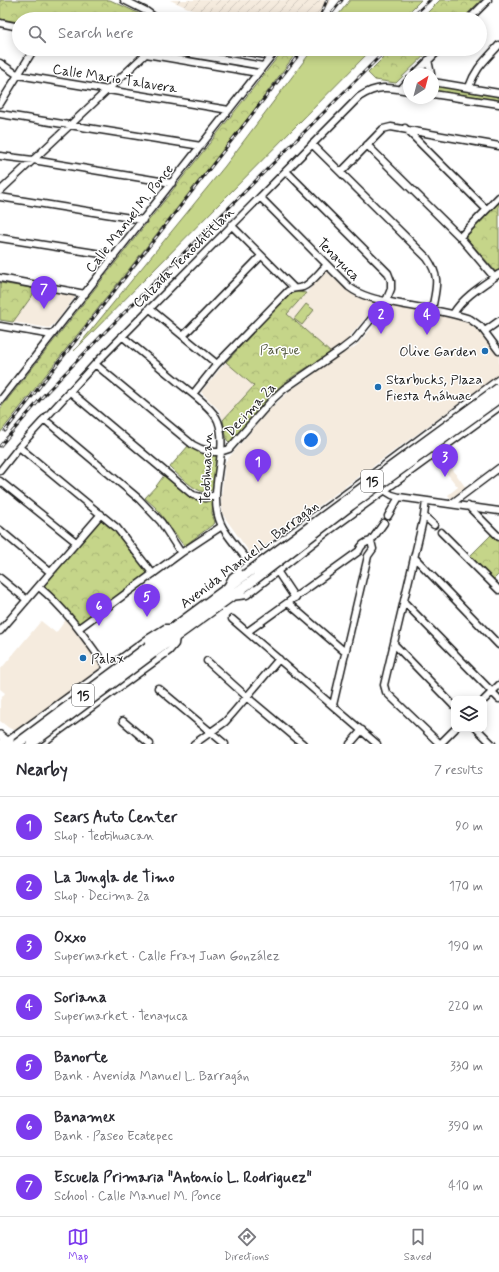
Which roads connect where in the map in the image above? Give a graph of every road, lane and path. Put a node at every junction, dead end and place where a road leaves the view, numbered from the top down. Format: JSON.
{"nodes":[{"id":1,"x":124,"y":0,"type":"edge"},
{"id":2,"x":488,"y":0,"type":"edge"},
{"id":3,"x":147,"y":12,"type":"edge"},
{"id":4,"x":476,"y":12,"type":"edge"},
{"id":5,"x":0,"y":23,"type":"edge"},
{"id":6,"x":12,"y":26,"type":"edge"},
{"id":7,"x":499,"y":46,"type":"edge"},
{"id":8,"x":497,"y":51,"type":"edge"},
{"id":9,"x":30,"y":56,"type":"edge"},
{"id":10,"x":144,"y":56,"type":"edge"},
{"id":11,"x":174,"y":56,"type":"edge"},
{"id":12,"x":205,"y":56,"type":"edge"},
{"id":13,"x":272,"y":56,"type":"edge"},
{"id":14,"x":432,"y":56,"type":"edge"},
{"id":15,"x":428,"y":60,"type":"junction"},
{"id":16,"x":0,"y":63,"type":"edge"},
{"id":17,"x":264,"y":66,"type":"junction"},
{"id":18,"x":421,"y":68,"type":"edge"},
{"id":19,"x":430,"y":68,"type":"edge"},
{"id":20,"x":258,"y":73,"type":"junction"},
{"id":21,"x":18,"y":75,"type":"junction"},
{"id":22,"x":439,"y":82,"type":"edge"},
{"id":23,"x":450,"y":85,"type":"junction"},
{"id":24,"x":403,"y":87,"type":"edge"},
{"id":25,"x":469,"y":88,"type":"junction"},
{"id":26,"x":108,"y":89,"type":"junction"},
{"id":27,"x":401,"y":89,"type":"joint"},
{"id":28,"x":499,"y":93,"type":"edge"},
{"id":29,"x":439,"y":95,"type":"edge"},
{"id":30,"x":447,"y":96,"type":"junction"},
{"id":31,"x":0,"y":104,"type":"edge"},
{"id":32,"x":499,"y":104,"type":"edge"},
{"id":33,"x":230,"y":110,"type":"junction"},
{"id":34,"x":0,"y":114,"type":"edge"},
{"id":35,"x":70,"y":125,"type":"junction"},
{"id":36,"x":405,"y":128,"type":"junction"},
{"id":37,"x":312,"y":144,"type":"junction"},
{"id":38,"x":367,"y":145,"type":"junction"},
{"id":39,"x":201,"y":146,"type":"junction"},
{"id":40,"x":499,"y":146,"type":"edge"},
{"id":41,"x":0,"y":156,"type":"edge"},
{"id":42,"x":33,"y":160,"type":"junction"},
{"id":43,"x":286,"y":170,"type":"junction"},
{"id":44,"x":341,"y":172,"type":"junction"},
{"id":45,"x":172,"y":183,"type":"junction"},
{"id":46,"x":0,"y":191,"type":"edge"},
{"id":47,"x":0,"y":197,"type":"edge"},
{"id":48,"x":260,"y":197,"type":"junction"},
{"id":49,"x":499,"y":197,"type":"edge"},
{"id":50,"x":486,"y":209,"type":"junction"},
{"id":51,"x":143,"y":220,"type":"junction"},
{"id":52,"x":231,"y":225,"type":"junction"},
{"id":53,"x":460,"y":237,"type":"junction"},
{"id":54,"x":0,"y":238,"type":"edge"},
{"id":55,"x":114,"y":256,"type":"junction"},
{"id":56,"x":261,"y":256,"type":"junction"},
{"id":57,"x":327,"y":265,"type":"junction"},
{"id":58,"x":497,"y":275,"type":"edge"},
{"id":59,"x":0,"y":278,"type":"edge"},
{"id":60,"x":294,"y":288,"type":"junction"},
{"id":61,"x":84,"y":294,"type":"junction"},
{"id":62,"x":386,"y":301,"type":"junction"},
{"id":63,"x":148,"y":308,"type":"junction"},
{"id":64,"x":432,"y":310,"type":"junction"},
{"id":65,"x":453,"y":314,"type":"junction"},
{"id":66,"x":499,"y":321,"type":"edge"},
{"id":67,"x":1,"y":328,"type":"edge"},
{"id":68,"x":485,"y":331,"type":"junction"},
{"id":69,"x":52,"y":335,"type":"junction"},
{"id":70,"x":122,"y":336,"type":"junction"},
{"id":71,"x":183,"y":336,"type":"junction"},
{"id":72,"x":499,"y":351,"type":"edge"},
{"id":73,"x":95,"y":364,"type":"junction"},
{"id":74,"x":217,"y":364,"type":"junction"},
{"id":75,"x":499,"y":379,"type":"edge"},
{"id":76,"x":499,"y":388,"type":"edge"},
{"id":77,"x":70,"y":391,"type":"junction"},
{"id":78,"x":193,"y":394,"type":"junction"},
{"id":79,"x":499,"y":398,"type":"edge"},
{"id":80,"x":0,"y":401,"type":"edge"},
{"id":81,"x":498,"y":408,"type":"edge"},
{"id":82,"x":44,"y":420,"type":"junction"},
{"id":83,"x":427,"y":433,"type":"junction"},
{"id":84,"x":19,"y":447,"type":"junction"},
{"id":85,"x":220,"y":452,"type":"junction"},
{"id":86,"x":438,"y":452,"type":"junction"},
{"id":87,"x":499,"y":468,"type":"edge"},
{"id":88,"x":0,"y":471,"type":"edge"},
{"id":89,"x":370,"y":476,"type":"junction"},
{"id":90,"x":0,"y":481,"type":"edge"},
{"id":91,"x":384,"y":490,"type":"junction"},
{"id":92,"x":216,"y":495,"type":"junction"},
{"id":93,"x":399,"y":497,"type":"junction"},
{"id":94,"x":426,"y":501,"type":"junction"},
{"id":95,"x":451,"y":504,"type":"junction"},
{"id":96,"x":468,"y":506,"type":"junction"},
{"id":97,"x":499,"y":511,"type":"edge"},
{"id":98,"x":101,"y":514,"type":"junction"},
{"id":99,"x":317,"y":514,"type":"junction"},
{"id":100,"x":388,"y":516,"type":"dead end"},
{"id":101,"x":424,"y":516,"type":"junction"},
{"id":102,"x":384,"y":523,"type":"dead end"},
{"id":103,"x":434,"y":525,"type":"dead end"},
{"id":104,"x":222,"y":526,"type":"junction"},
{"id":105,"x":299,"y":526,"type":"junction"},
{"id":106,"x":0,"y":530,"type":"edge"},
{"id":107,"x":330,"y":530,"type":"junction"},
{"id":108,"x":441,"y":532,"type":"dead end"},
{"id":109,"x":499,"y":537,"type":"edge"},
{"id":110,"x":371,"y":541,"type":"junction"},
{"id":111,"x":76,"y":542,"type":"junction"},
{"id":112,"x":314,"y":543,"type":"junction"},
{"id":113,"x":359,"y":551,"type":"junction"},
{"id":114,"x":181,"y":553,"type":"junction"},
{"id":115,"x":368,"y":556,"type":"junction"},
{"id":116,"x":414,"y":557,"type":"junction"},
{"id":117,"x":250,"y":563,"type":"junction"},
{"id":118,"x":277,"y":571,"type":"junction"},
{"id":119,"x":50,"y":572,"type":"junction"},
{"id":120,"x":153,"y":574,"type":"junction"},
{"id":121,"x":0,"y":578,"type":"edge"},
{"id":122,"x":248,"y":578,"type":"junction"},
{"id":123,"x":39,"y":587,"type":"junction"},
{"id":124,"x":499,"y":590,"type":"edge"},
{"id":125,"x":228,"y":594,"type":"junction"},
{"id":126,"x":295,"y":598,"type":"junction"},
{"id":127,"x":27,"y":600,"type":"junction"},
{"id":128,"x":404,"y":602,"type":"junction"},
{"id":129,"x":288,"y":603,"type":"junction"},
{"id":130,"x":232,"y":620,"type":"dead end"},
{"id":131,"x":79,"y":628,"type":"junction"},
{"id":132,"x":0,"y":630,"type":"edge"},
{"id":133,"x":175,"y":632,"type":"junction"},
{"id":134,"x":247,"y":632,"type":"junction"},
{"id":135,"x":394,"y":644,"type":"junction"},
{"id":136,"x":499,"y":645,"type":"edge"},
{"id":137,"x":151,"y":650,"type":"junction"},
{"id":138,"x":345,"y":652,"type":"junction"},
{"id":139,"x":279,"y":659,"type":"junction"},
{"id":140,"x":207,"y":661,"type":"dead end"},
{"id":141,"x":107,"y":668,"type":"junction"},
{"id":142,"x":499,"y":686,"type":"edge"},
{"id":143,"x":158,"y":688,"type":"dead end"},
{"id":144,"x":492,"y":692,"type":"junction"},
{"id":145,"x":487,"y":697,"type":"edge"},
{"id":146,"x":247,"y":698,"type":"junction"},
{"id":147,"x":499,"y":699,"type":"edge"},
{"id":148,"x":451,"y":703,"type":"edge"},
{"id":149,"x":333,"y":705,"type":"junction"},
{"id":150,"x":53,"y":708,"type":"junction"},
{"id":151,"x":124,"y":721,"type":"dead end"},
{"id":152,"x":67,"y":726,"type":"junction"},
{"id":153,"x":362,"y":730,"type":"junction"},
{"id":154,"x":211,"y":732,"type":"junction"},
{"id":155,"x":452,"y":732,"type":"edge"},
{"id":156,"x":480,"y":732,"type":"edge"},
{"id":157,"x":0,"y":735,"type":"edge"},
{"id":158,"x":5,"y":743,"type":"edge"},
{"id":159,"x":375,"y":743,"type":"edge"},
{"id":160,"x":17,"y":744,"type":"edge"},
{"id":161,"x":31,"y":744,"type":"edge"},
{"id":162,"x":42,"y":744,"type":"edge"},
{"id":163,"x":150,"y":744,"type":"edge"},
{"id":164,"x":194,"y":744,"type":"edge"},
{"id":165,"x":225,"y":744,"type":"edge"},
{"id":166,"x":303,"y":744,"type":"edge"},
{"id":167,"x":350,"y":744,"type":"edge"},
{"id":168,"x":440,"y":744,"type":"edge"},
{"id":169,"x":492,"y":744,"type":"edge"}],
"edges":[{"from":1,"to":3,"type":"street"},
{"from":2,"to":4,"type":"street"},
{"from":5,"to":6,"type":"street"},
{"from":7,"to":8,"type":"street"},
{"from":8,"to":25,"type":"street"},
{"from":9,"to":21,"type":"street"},
{"from":10,"to":26,"type":"street"},
{"from":11,"to":20,"type":"street"},
{"from":12,"to":17,"type":"street"},
{"from":13,"to":17,"type":"street","name":"Calle Manuel M. Ponce"},
{"from":14,"to":15,"type":"street"},
{"from":15,"to":18,"type":"street"},
{"from":15,"to":19,"type":"street"},
{"from":16,"to":21,"type":"street","name":"Calle Mario Talavera"},
{"from":17,"to":20,"type":"street","name":"Calle Manuel M. Ponce"},
{"from":20,"to":33,"type":"street","name":"Calle Manuel M. Ponce"},
{"from":21,"to":26,"type":"street","name":"Calle Mario Talavera"},
{"from":21,"to":31,"type":"street"},
{"from":22,"to":23,"type":"street"},
{"from":23,"to":25,"type":"street"},
{"from":23,"to":30,"type":"street"},
{"from":24,"to":27,"type":"street"},
{"from":25,"to":28,"type":"street"},
{"from":26,"to":33,"type":"street","name":"Calle Mario Talavera"},
{"from":26,"to":35,"type":"street"},
{"from":27,"to":37,"type":"street","name":"Calzada Tenochtitlan"},
{"from":29,"to":30,"type":"street"},
{"from":30,"to":32,"type":"street"},
{"from":33,"to":39,"type":"street","name":"Calle Manuel M. Ponce"},
{"from":34,"to":35,"type":"street"},
{"from":35,"to":39,"type":"street"},
{"from":35,"to":42,"type":"street"},
{"from":36,"to":38,"type":"street"},
{"from":36,"to":40,"type":"street"},
{"from":36,"to":50,"type":"street"},
{"from":37,"to":43,"type":"street","name":"Calzada Tenochtitlan"},
{"from":37,"to":44,"type":"street"},
{"from":38,"to":44,"type":"street"},
{"from":38,"to":53,"type":"street"},
{"from":39,"to":45,"type":"street","name":"Calle Manuel M. Ponce"},
{"from":41,"to":42,"type":"street"},
{"from":42,"to":45,"type":"street"},
{"from":42,"to":46,"type":"street"},
{"from":43,"to":48,"type":"street","name":"Calzada Tenochtitlan"},
{"from":43,"to":62,"type":"street"},
{"from":44,"to":64,"type":"street"},
{"from":45,"to":51,"type":"street","name":"Calle Manuel M. Ponce"},
{"from":47,"to":51,"type":"street"},
{"from":48,"to":52,"type":"street","name":"Calzada Tenochtitlan"},
{"from":48,"to":57,"type":"street","name":"Tenayuca"},
{"from":49,"to":50,"type":"street"},
{"from":50,"to":53,"type":"street"},
{"from":51,"to":55,"type":"street","name":"Calle Manuel M. Ponce"},
{"from":52,"to":56,"type":"street"},
{"from":52,"to":63,"type":"street","name":"Calzada Tenochtitlan"},
{"from":53,"to":58,"type":"street"},
{"from":54,"to":55,"type":"street"},
{"from":55,"to":61,"type":"street","name":"Calle Manuel M. Ponce"},
{"from":56,"to":60,"type":"street"},
{"from":56,"to":71,"type":"street"},
{"from":57,"to":60,"type":"street"},
{"from":57,"to":62,"type":"street","name":"Tenayuca"},
{"from":58,"to":65,"type":"street"},
{"from":59,"to":61,"type":"street"},
{"from":60,"to":74,"type":"street"},
{"from":61,"to":69,"type":"street","name":"Calle Manuel M. Ponce"},
{"from":62,"to":64,"type":"street","name":"Tenayuca"},
{"from":62,"to":85,"type":"street","name":"Decima 2a"},
{"from":63,"to":70,"type":"street","name":"Calzada Tenochtitlan"},
{"from":63,"to":71,"type":"street"},
{"from":64,"to":65,"type":"street","name":"Tenayuca"},
{"from":65,"to":68,"type":"street","name":"Tenayuca"},
{"from":66,"to":68,"type":"street"},
{"from":67,"to":69,"type":"street"},
{"from":68,"to":72,"type":"street","name":"Tenayuca"},
{"from":69,"to":80,"type":"street","name":"Calle Manuel M. Ponce"},
{"from":70,"to":73,"type":"street","name":"Calzada Tenochtitlan"},
{"from":70,"to":78,"type":"street","name":"Teotihuacan"},
{"from":71,"to":74,"type":"street"},
{"from":73,"to":77,"type":"street","name":"Calzada Tenochtitlan"},
{"from":73,"to":85,"type":"street"},
{"from":74,"to":78,"type":"street"},
{"from":75,"to":83,"type":"street"},
{"from":76,"to":122,"type":"highway","name":"Avenida Manuel L. Barragán","number":"15","bridge":true},
{"from":77,"to":82,"type":"street","name":"Calzada Tenochtitlan"},
{"from":77,"to":92,"type":"street"},
{"from":78,"to":85,"type":"street","name":"Teotihuacan"},
{"from":79,"to":122,"type":"highway","name":"Avenida Manuel L. Barragán","number":"15","bridge":true},
{"from":81,"to":86,"type":"street"},
{"from":82,"to":84,"type":"street","name":"Calzada Tenochtitlan"},
{"from":82,"to":114,"type":"street"},
{"from":83,"to":86,"type":"street"},
{"from":83,"to":89,"type":"street"},
{"from":84,"to":88,"type":"street","name":"Calzada Tenochtitlan"},
{"from":84,"to":98,"type":"street"},
{"from":85,"to":92,"type":"street","name":"Teotihuacan"},
{"from":86,"to":91,"type":"street"},
{"from":87,"to":95,"type":"street"},
{"from":89,"to":91,"type":"street"},
{"from":89,"to":99,"type":"street"},
{"from":90,"to":111,"type":"street"},
{"from":91,"to":93,"type":"street"},
{"from":91,"to":107,"type":"street"},
{"from":92,"to":104,"type":"street","name":"Teotihuacan"},
{"from":93,"to":94,"type":"street"},
{"from":93,"to":100,"type":"street"},
{"from":94,"to":95,"type":"street"},
{"from":94,"to":101,"type":"street"},
{"from":95,"to":96,"type":"street"},
{"from":96,"to":97,"type":"street"},
{"from":96,"to":109,"type":"street"},
{"from":98,"to":111,"type":"street"},
{"from":98,"to":120,"type":"street"},
{"from":99,"to":105,"type":"street"},
{"from":99,"to":107,"type":"street"},
{"from":101,"to":103,"type":"street"},
{"from":101,"to":116,"type":"street"},
{"from":102,"to":110,"type":"street"},
{"from":104,"to":114,"type":"street"},
{"from":104,"to":117,"type":"street","name":"Teotihuacan"},
{"from":105,"to":112,"type":"street"},
{"from":105,"to":117,"type":"street"},
{"from":106,"to":119,"type":"street"},
{"from":107,"to":112,"type":"street"},
{"from":108,"to":124,"type":"street"},
{"from":110,"to":113,"type":"street"},
{"from":110,"to":115,"type":"street"},
{"from":111,"to":119,"type":"street"},
{"from":112,"to":118,"type":"street"},
{"from":113,"to":115,"type":"street"},
{"from":113,"to":126,"type":"street"},
{"from":114,"to":120,"type":"street"},
{"from":115,"to":138,"type":"street"},
{"from":116,"to":128,"type":"street"},
{"from":116,"to":136,"type":"street"},
{"from":117,"to":125,"type":"street"},
{"from":118,"to":125,"type":"street"},
{"from":118,"to":126,"type":"street"},
{"from":119,"to":123,"type":"street"},
{"from":120,"to":131,"type":"street"},
{"from":121,"to":127,"type":"street"},
{"from":122,"to":125,"type":"highway","name":"Avenida Manuel L. Barragán","number":"15"},
{"from":123,"to":127,"type":"street"},
{"from":123,"to":131,"type":"street"},
{"from":125,"to":133,"type":"highway","name":"Avenida Manuel L. Barragán","number":"15"},
{"from":126,"to":129,"type":"street"},
{"from":127,"to":132,"type":"street"},
{"from":128,"to":135,"type":"street"},
{"from":128,"to":144,"type":"street"},
{"from":129,"to":134,"type":"street"},
{"from":129,"to":138,"type":"street"},
{"from":130,"to":134,"type":"street"},
{"from":131,"to":141,"type":"street"},
{"from":133,"to":137,"type":"highway","name":"Avenida Manuel L. Barragán","number":"15"},
{"from":133,"to":141,"type":"street"},
{"from":133,"to":152,"type":"street"},
{"from":134,"to":139,"type":"street"},
{"from":135,"to":148,"type":"street"},
{"from":135,"to":168,"type":"street"},
{"from":137,"to":160,"type":"highway","name":"Avenida Manuel L. Barragán","number":"15","bridge":true},
{"from":137,"to":161,"type":"highway","name":"Avenida Manuel L. Barragán","number":"15","bridge":true},
{"from":138,"to":149,"type":"street"},
{"from":139,"to":146,"type":"street"},
{"from":139,"to":149,"type":"street"},
{"from":140,"to":146,"type":"street"},
{"from":141,"to":150,"type":"street"},
{"from":142,"to":144,"type":"street"},
{"from":143,"to":154,"type":"street"},
{"from":144,"to":145,"type":"street"},
{"from":144,"to":147,"type":"street"},
{"from":146,"to":154,"type":"street"},
{"from":146,"to":166,"type":"street"},
{"from":149,"to":153,"type":"street"},
{"from":150,"to":152,"type":"street"},
{"from":150,"to":158,"type":"street"},
{"from":151,"to":163,"type":"street"},
{"from":152,"to":162,"type":"street"},
{"from":153,"to":159,"type":"street"},
{"from":153,"to":167,"type":"street"},
{"from":154,"to":164,"type":"street"},
{"from":154,"to":165,"type":"street"},
{"from":155,"to":168,"type":"street"},
{"from":156,"to":169,"type":"street"},
{"from":157,"to":158,"type":"main road"}]}
